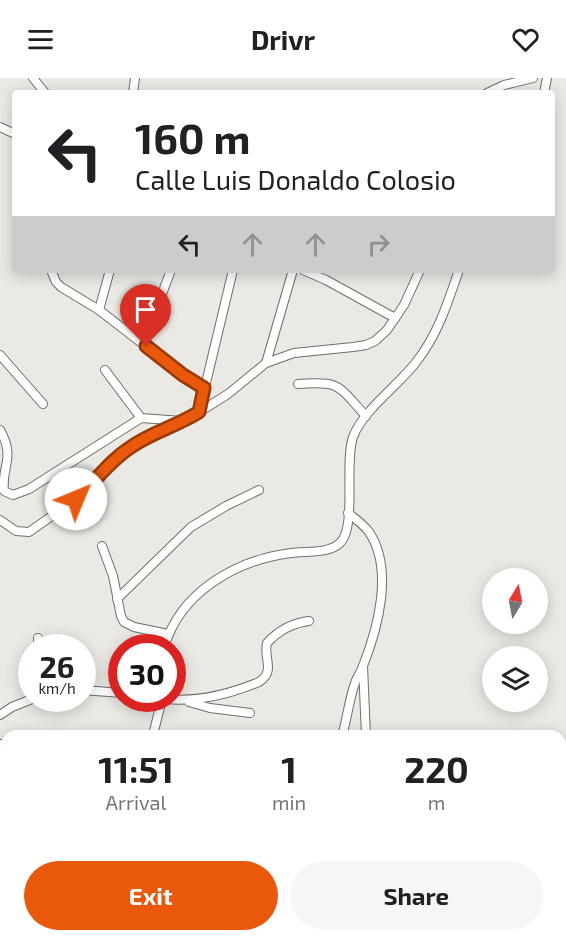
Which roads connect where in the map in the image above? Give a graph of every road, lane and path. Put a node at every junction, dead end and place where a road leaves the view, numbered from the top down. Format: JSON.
{"nodes":[{"id":1,"x":533,"y":78,"type":"edge"},
{"id":2,"x":493,"y":90,"type":"edge"},
{"id":3,"x":52,"y":273,"type":"edge"},
{"id":4,"x":109,"y":273,"type":"edge"},
{"id":5,"x":170,"y":273,"type":"edge"},
{"id":6,"x":232,"y":273,"type":"edge"},
{"id":7,"x":291,"y":273,"type":"edge"},
{"id":8,"x":309,"y":273,"type":"edge"},
{"id":9,"x":419,"y":273,"type":"edge"},
{"id":10,"x":458,"y":273,"type":"edge"},
{"id":11,"x":162,"y":294,"type":"dead end"},
{"id":12,"x":99,"y":310,"type":"junction"},
{"id":13,"x":395,"y":318,"type":"junction"},
{"id":14,"x":0,"y":354,"type":"edge"},
{"id":15,"x":266,"y":363,"type":"junction"},
{"id":16,"x":105,"y":369,"type":"dead end"},
{"id":17,"x":298,"y":384,"type":"dead end"},
{"id":18,"x":204,"y":388,"type":"junction"},
{"id":19,"x":43,"y":404,"type":"dead end"},
{"id":20,"x":199,"y":412,"type":"junction"},
{"id":21,"x":366,"y":416,"type":"junction"},
{"id":22,"x":141,"y":418,"type":"junction"},
{"id":23,"x":185,"y":421,"type":"junction"},
{"id":24,"x":0,"y":430,"type":"edge"},
{"id":25,"x":259,"y":490,"type":"dead end"},
{"id":26,"x":348,"y":513,"type":"junction"},
{"id":27,"x":0,"y":520,"type":"edge"},
{"id":28,"x":102,"y":546,"type":"dead end"},
{"id":29,"x":117,"y":599,"type":"junction"},
{"id":30,"x":309,"y":621,"type":"dead end"},
{"id":31,"x":168,"y":634,"type":"joint"},
{"id":32,"x":363,"y":666,"type":"junction"},
{"id":33,"x":186,"y":701,"type":"joint"},
{"id":34,"x":18,"y":705,"type":"edge"},
{"id":35,"x":161,"y":712,"type":"edge"},
{"id":36,"x":250,"y":713,"type":"dead end"},
{"id":37,"x":0,"y":715,"type":"edge"},
{"id":38,"x":156,"y":730,"type":"edge"},
{"id":39,"x":343,"y":730,"type":"edge"},
{"id":40,"x":366,"y":730,"type":"edge"}],
"edges":[{"from":1,"to":2,"type":"street"},
{"from":3,"to":12,"type":"street"},
{"from":4,"to":12,"type":"street"},
{"from":5,"to":11,"type":"street"},
{"from":6,"to":18,"type":"street"},
{"from":7,"to":15,"type":"street"},
{"from":8,"to":13,"type":"street"},
{"from":9,"to":13,"type":"street"},
{"from":10,"to":21,"type":"street"},
{"from":12,"to":18,"type":"street"},
{"from":13,"to":15,"type":"street"},
{"from":14,"to":19,"type":"street"},
{"from":15,"to":20,"type":"street"},
{"from":16,"to":22,"type":"street"},
{"from":17,"to":21,"type":"street"},
{"from":18,"to":20,"type":"street"},
{"from":20,"to":23,"type":"street"},
{"from":21,"to":26,"type":"street"},
{"from":22,"to":23,"type":"street"},
{"from":22,"to":24,"type":"street"},
{"from":23,"to":27,"type":"street"},
{"from":25,"to":29,"type":"street"},
{"from":26,"to":31,"type":"street"},
{"from":26,"to":32,"type":"street"},
{"from":28,"to":29,"type":"street"},
{"from":29,"to":31,"type":"street"},
{"from":30,"to":33,"type":"street"},
{"from":32,"to":39,"type":"street"},
{"from":32,"to":40,"type":"street"},
{"from":33,"to":36,"type":"street"},
{"from":34,"to":37,"type":"street"},
{"from":35,"to":38,"type":"street"}]}
